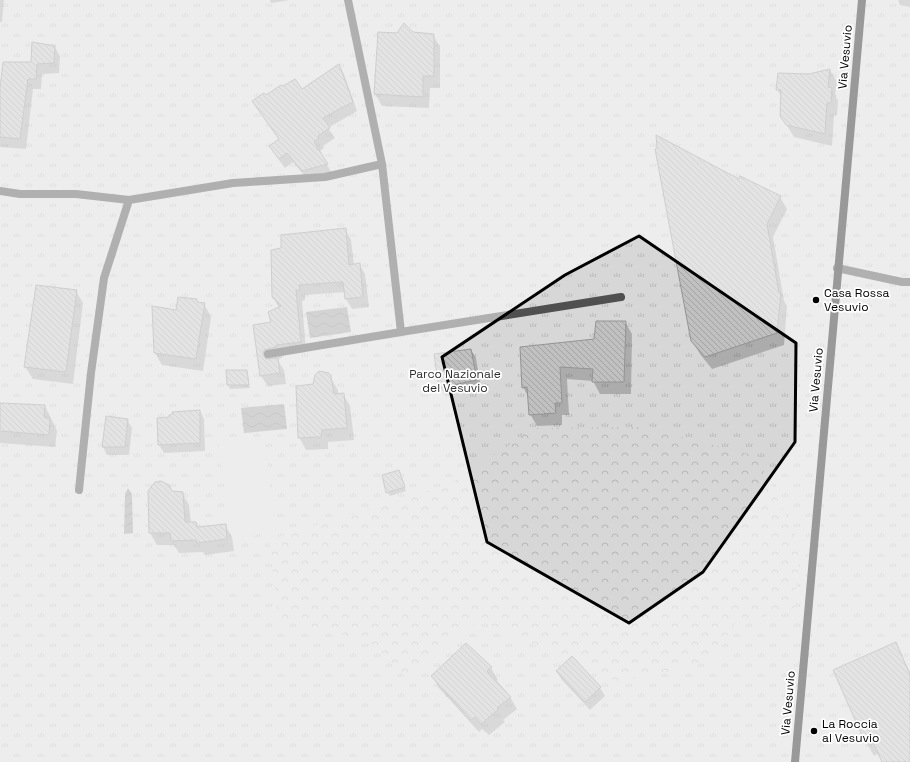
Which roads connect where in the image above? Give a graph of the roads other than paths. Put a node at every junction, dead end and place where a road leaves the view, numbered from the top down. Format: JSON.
{"nodes":[{"id":1,"x":348,"y":0,"type":"edge"},
{"id":2,"x":862,"y":0,"type":"edge"},
{"id":3,"x":382,"y":164,"type":"junction"},
{"id":4,"x":0,"y":192,"type":"edge"},
{"id":5,"x":129,"y":200,"type":"junction"},
{"id":6,"x":837,"y":268,"type":"junction"},
{"id":7,"x":910,"y":282,"type":"edge"},
{"id":8,"x":621,"y":297,"type":"dead end"},
{"id":9,"x":401,"y":332,"type":"junction"},
{"id":10,"x":268,"y":354,"type":"dead end"},
{"id":11,"x":79,"y":490,"type":"dead end"},
{"id":12,"x":795,"y":762,"type":"edge"}],
"edges":[{"from":1,"to":3,"type":"street"},
{"from":2,"to":6,"type":"street","name":"Via Vesuvio"},
{"from":3,"to":5,"type":"street"},
{"from":3,"to":9,"type":"street"},
{"from":4,"to":5,"type":"street"},
{"from":5,"to":11,"type":"street"},
{"from":6,"to":7,"type":"street"},
{"from":6,"to":12,"type":"street","name":"Via Vesuvio"},
{"from":8,"to":9,"type":"street"},
{"from":9,"to":10,"type":"street"}]}
